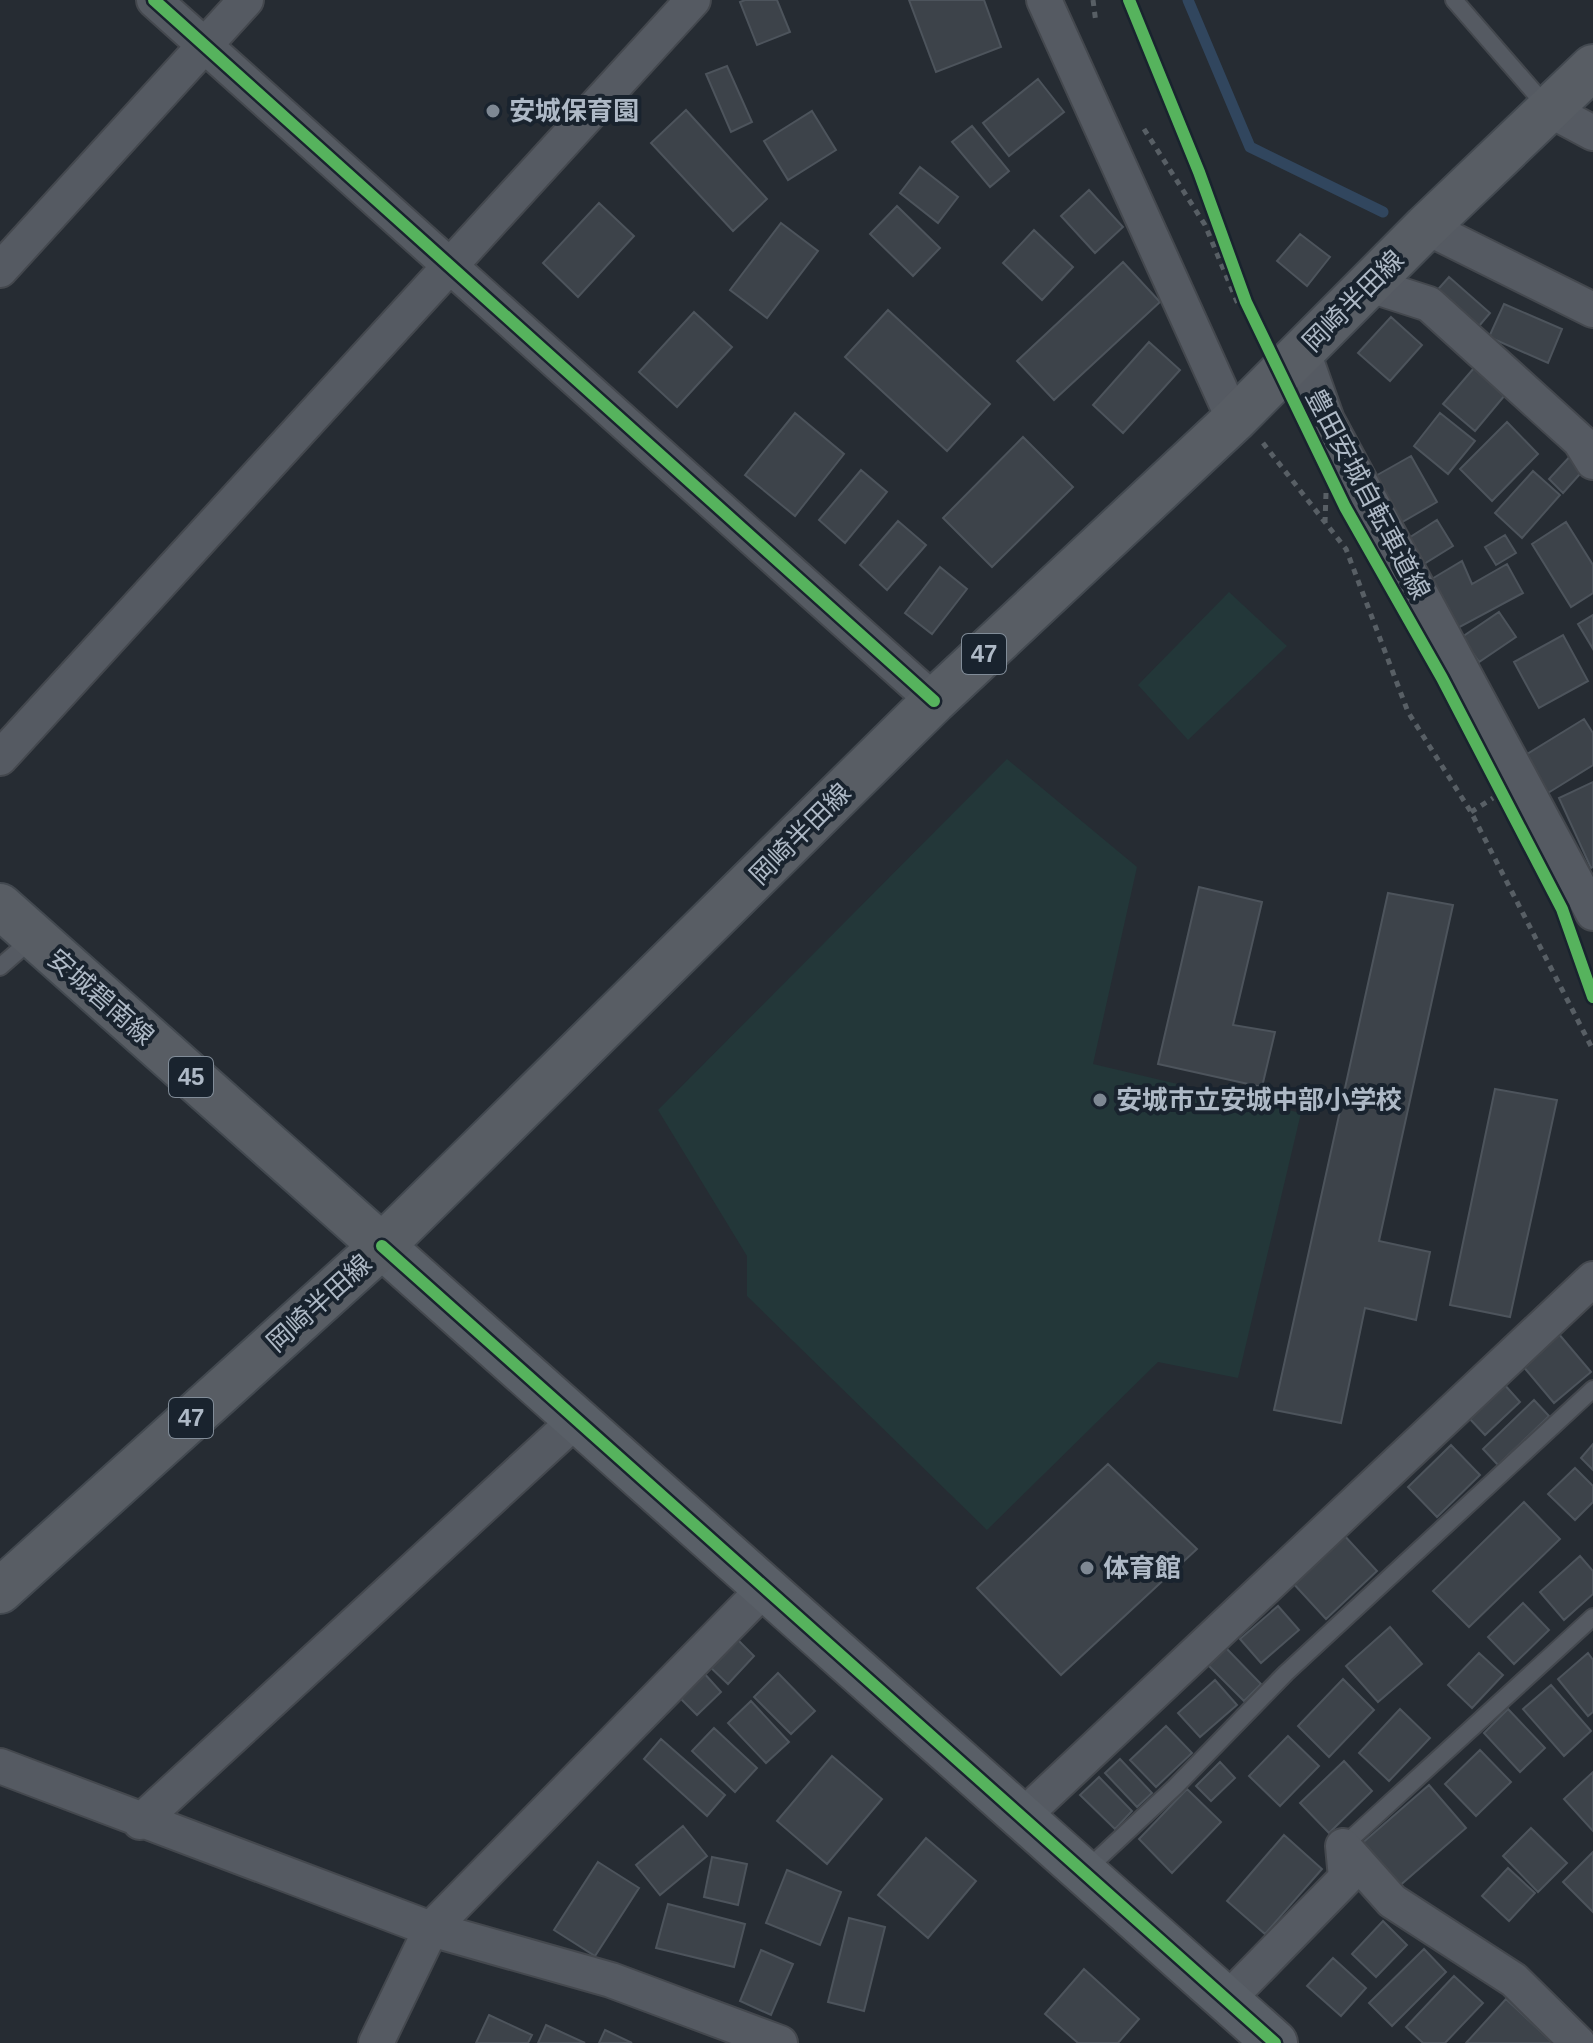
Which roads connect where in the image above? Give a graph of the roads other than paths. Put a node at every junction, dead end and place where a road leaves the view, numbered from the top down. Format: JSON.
{"nodes":[{"id":1,"x":154,"y":0,"type":"edge"},
{"id":2,"x":246,"y":0,"type":"edge"},
{"id":3,"x":693,"y":0,"type":"edge"},
{"id":4,"x":1044,"y":0,"type":"edge"},
{"id":5,"x":1454,"y":0,"type":"edge"},
{"id":6,"x":205,"y":44,"type":"junction"},
{"id":7,"x":1593,"y":66,"type":"edge"},
{"id":8,"x":1550,"y":110,"type":"junction"},
{"id":9,"x":1593,"y":133,"type":"edge"},
{"id":10,"x":1426,"y":227,"type":"junction"},
{"id":11,"x":449,"y":264,"type":"junction"},
{"id":12,"x":0,"y":270,"type":"edge"},
{"id":13,"x":1370,"y":285,"type":"junction"},
{"id":14,"x":1593,"y":310,"type":"edge"},
{"id":15,"x":1303,"y":352,"type":"junction"},
{"id":16,"x":1248,"y":430,"type":"junction"},
{"id":17,"x":1593,"y":462,"type":"edge"},
{"id":18,"x":934,"y":701,"type":"junction"},
{"id":19,"x":0,"y":758,"type":"edge"},
{"id":20,"x":0,"y":906,"type":"edge"},
{"id":21,"x":1593,"y":913,"type":"edge"},
{"id":22,"x":34,"y":938,"type":"junction"},
{"id":23,"x":0,"y":967,"type":"edge"},
{"id":24,"x":382,"y":1246,"type":"junction"},
{"id":25,"x":1593,"y":1279,"type":"edge"},
{"id":26,"x":1593,"y":1389,"type":"edge"},
{"id":27,"x":576,"y":1420,"type":"junction"},
{"id":28,"x":765,"y":1588,"type":"junction"},
{"id":29,"x":0,"y":1591,"type":"edge"},
{"id":30,"x":1593,"y":1617,"type":"edge"},
{"id":31,"x":0,"y":1766,"type":"edge"},
{"id":32,"x":1022,"y":1817,"type":"junction"},
{"id":33,"x":140,"y":1822,"type":"junction"},
{"id":34,"x":1343,"y":1846,"type":"junction"},
{"id":35,"x":1084,"y":1872,"type":"junction"},
{"id":36,"x":431,"y":1929,"type":"junction"},
{"id":37,"x":1227,"y":2000,"type":"junction"},
{"id":38,"x":376,"y":2043,"type":"edge"},
{"id":39,"x":780,"y":2043,"type":"edge"},
{"id":40,"x":1275,"y":2043,"type":"edge"},
{"id":41,"x":1578,"y":2043,"type":"edge"}],
"edges":[{"from":1,"to":6,"type":"street"},
{"from":2,"to":6,"type":"street"},
{"from":3,"to":11,"type":"street"},
{"from":4,"to":16,"type":"street"},
{"from":5,"to":8,"type":"lane"},
{"from":6,"to":11,"type":"street"},
{"from":6,"to":12,"type":"street"},
{"from":7,"to":8,"type":"main road","name":"岡崎半田線","number":"47"},
{"from":8,"to":9,"type":"street"},
{"from":8,"to":10,"type":"main road","name":"岡崎半田線","number":"47"},
{"from":10,"to":13,"type":"main road","name":"岡崎半田線","number":"47"},
{"from":10,"to":14,"type":"street"},
{"from":11,"to":18,"type":"street"},
{"from":11,"to":19,"type":"street"},
{"from":13,"to":15,"type":"main road","name":"岡崎半田線","number":"47"},
{"from":13,"to":17,"type":"street"},
{"from":15,"to":16,"type":"main road","name":"岡崎半田線","number":"47"},
{"from":15,"to":21,"type":"street"},
{"from":16,"to":18,"type":"main road","name":"岡崎半田線","number":"47"},
{"from":18,"to":24,"type":"main road","name":"岡崎半田線","number":"47"},
{"from":20,"to":22,"type":"main road","name":"安城碧南線","number":"45"},
{"from":22,"to":23,"type":"lane"},
{"from":22,"to":24,"type":"main road","name":"安城碧南線","number":"45"},
{"from":24,"to":27,"type":"street"},
{"from":24,"to":29,"type":"main road","name":"岡崎半田線","number":"47"},
{"from":25,"to":32,"type":"street"},
{"from":26,"to":35,"type":"lane"},
{"from":27,"to":28,"type":"street"},
{"from":27,"to":33,"type":"street"},
{"from":28,"to":32,"type":"street"},
{"from":28,"to":36,"type":"street"},
{"from":30,"to":34,"type":"lane"},
{"from":31,"to":33,"type":"street"},
{"from":32,"to":35,"type":"street"},
{"from":33,"to":36,"type":"street"},
{"from":34,"to":37,"type":"street"},
{"from":34,"to":41,"type":"street"},
{"from":35,"to":37,"type":"street"},
{"from":36,"to":38,"type":"street"},
{"from":36,"to":39,"type":"street"},
{"from":37,"to":40,"type":"street"}]}
